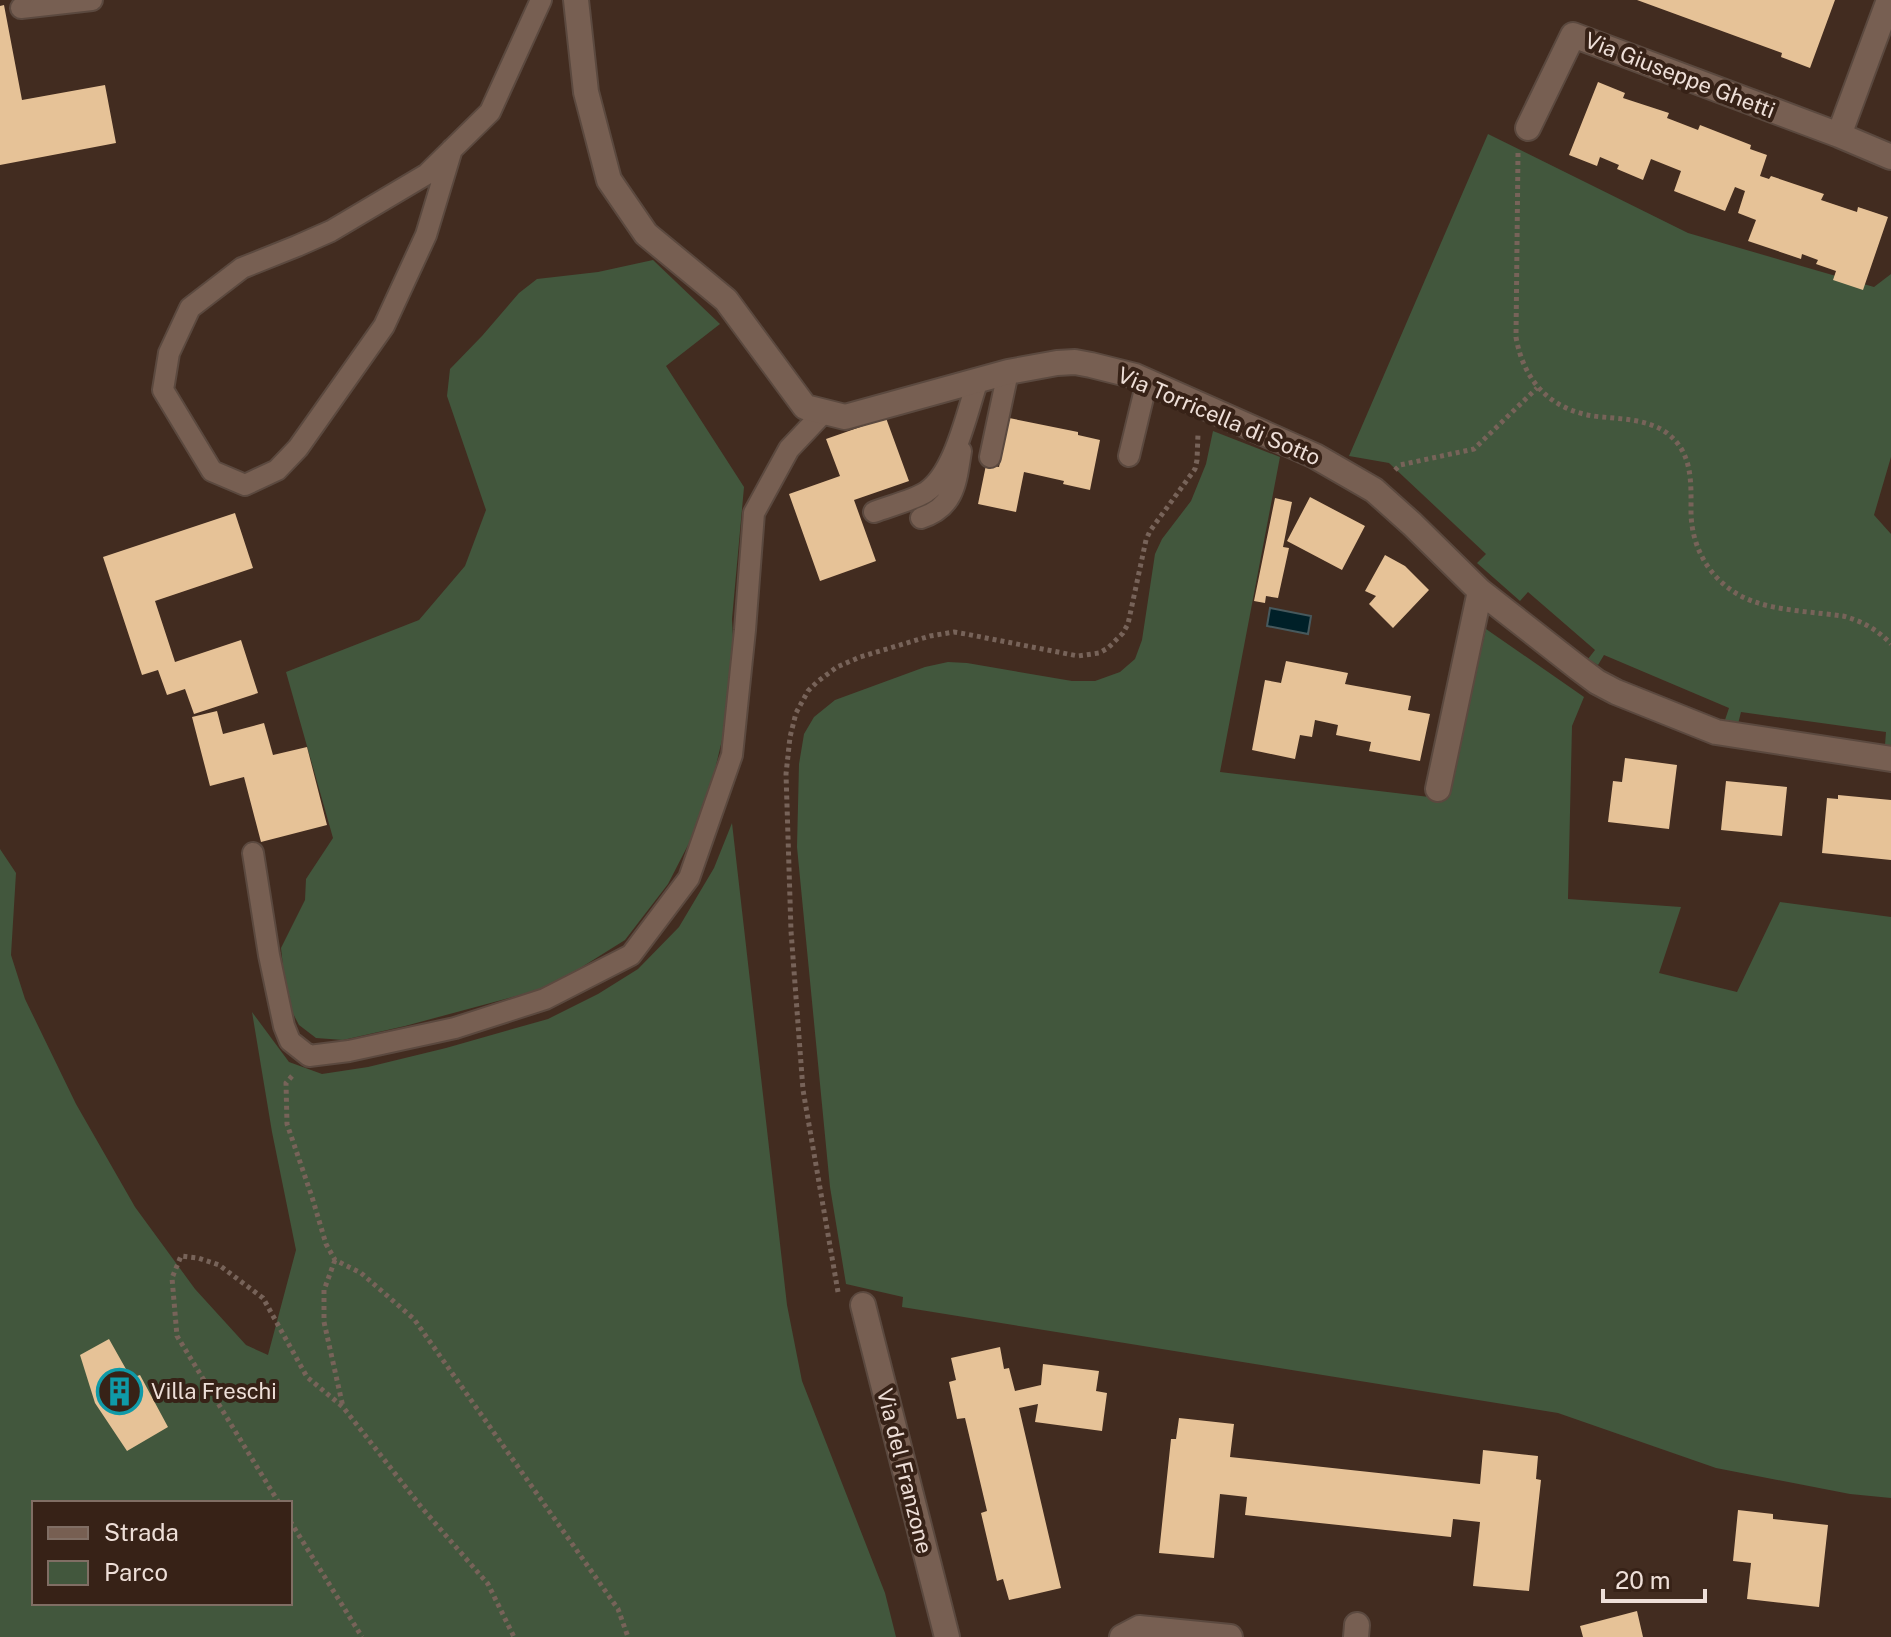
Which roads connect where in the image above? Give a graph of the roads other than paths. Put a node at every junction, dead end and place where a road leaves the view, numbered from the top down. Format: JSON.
{"nodes":[{"id":1,"x":92,"y":0,"type":"edge"},
{"id":2,"x":541,"y":0,"type":"edge"},
{"id":3,"x":576,"y":0,"type":"edge"},
{"id":4,"x":1889,"y":0,"type":"edge"},
{"id":5,"x":21,"y":8,"type":"dead end"},
{"id":6,"x":1528,"y":128,"type":"road end"},
{"id":7,"x":1839,"y":135,"type":"junction"},
{"id":8,"x":452,"y":149,"type":"junction"},
{"id":9,"x":1891,"y":157,"type":"edge"},
{"id":10,"x":1008,"y":372,"type":"junction"},
{"id":11,"x":978,"y":380,"type":"junction"},
{"id":12,"x":1147,"y":381,"type":"junction"},
{"id":13,"x":825,"y":411,"type":"junction"},
{"id":14,"x":966,"y":419,"type":"junction"},
{"id":15,"x":1129,"y":456,"type":"dead end"},
{"id":16,"x":990,"y":457,"type":"dead end"},
{"id":17,"x":874,"y":512,"type":"dead end"},
{"id":18,"x":921,"y":518,"type":"dead end"},
{"id":19,"x":1480,"y":591,"type":"junction"},
{"id":20,"x":1891,"y":759,"type":"edge"},
{"id":21,"x":1438,"y":789,"type":"dead end"},
{"id":22,"x":253,"y":853,"type":"dead end"},
{"id":23,"x":863,"y":1305,"type":"dead end"},
{"id":24,"x":947,"y":1637,"type":"edge"},
{"id":25,"x":1122,"y":1637,"type":"edge"},
{"id":26,"x":1230,"y":1637,"type":"edge"}],
"edges":[{"from":1,"to":5,"type":"lane"},
{"from":2,"to":8,"type":"lane"},
{"from":3,"to":13,"type":"street"},
{"from":4,"to":7,"type":"street"},
{"from":6,"to":7,"type":"street","name":"Via Giuseppe Ghetti"},
{"from":7,"to":9,"type":"street","name":"Via Giuseppe Ghetti"},
{"from":8,"to":8,"type":"lane"},
{"from":10,"to":11,"type":"street","name":"Via Torricella di Sotto"},
{"from":10,"to":12,"type":"street","name":"Via Torricella di Sotto"},
{"from":10,"to":16,"type":"lane"},
{"from":11,"to":13,"type":"street","name":"Via Torricella di Sotto"},
{"from":11,"to":14,"type":"lane"},
{"from":12,"to":15,"type":"lane"},
{"from":12,"to":19,"type":"street","name":"Via Torricella di Sotto"},
{"from":13,"to":22,"type":"lane"},
{"from":14,"to":17,"type":"lane"},
{"from":14,"to":18,"type":"lane"},
{"from":19,"to":20,"type":"street","name":"Via Torricella di Sotto"},
{"from":19,"to":21,"type":"street"},
{"from":23,"to":24,"type":"street","name":"Via del Franzone"},
{"from":25,"to":26,"type":"street"}]}
